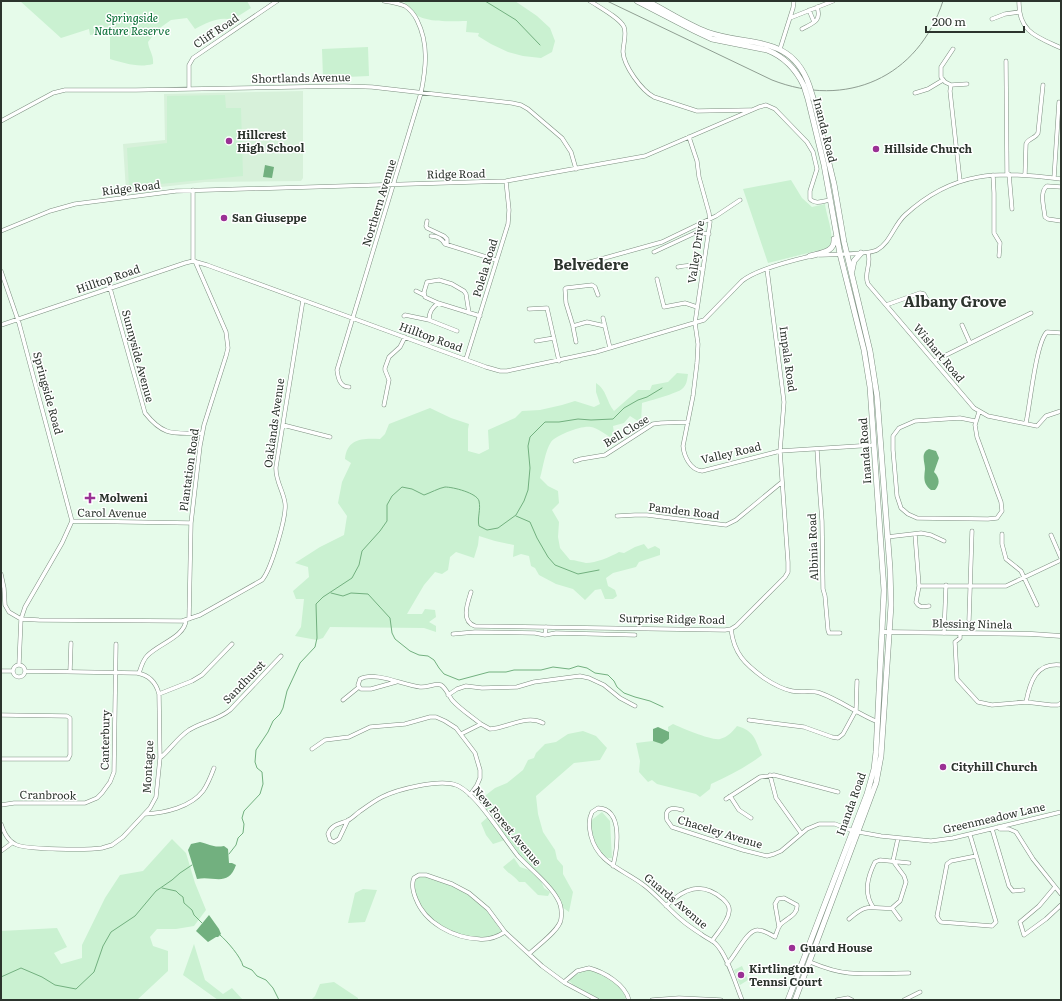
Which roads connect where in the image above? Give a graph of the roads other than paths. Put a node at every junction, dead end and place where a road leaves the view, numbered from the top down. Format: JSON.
{"nodes":[{"id":1,"x":276,"y":1,"type":"edge"},
{"id":2,"x":384,"y":1,"type":"edge"},
{"id":3,"x":590,"y":1,"type":"edge"},
{"id":4,"x":637,"y":1,"type":"edge"},
{"id":5,"x":647,"y":1,"type":"edge"},
{"id":6,"x":794,"y":1,"type":"edge"},
{"id":7,"x":833,"y":1,"type":"edge"},
{"id":8,"x":1019,"y":1,"type":"edge"},
{"id":9,"x":817,"y":7,"type":"junction"},
{"id":10,"x":809,"y":10,"type":"junction"},
{"id":11,"x":1019,"y":12,"type":"junction"},
{"id":12,"x":790,"y":18,"type":"junction"},
{"id":13,"x":992,"y":19,"type":"dead end"},
{"id":14,"x":814,"y":22,"type":"junction"},
{"id":15,"x":802,"y":29,"type":"dead end"},
{"id":16,"x":780,"y":48,"type":"junction"},
{"id":17,"x":1061,"y":48,"type":"edge"},
{"id":18,"x":953,"y":49,"type":"dead end"},
{"id":19,"x":1006,"y":61,"type":"dead end"},
{"id":20,"x":943,"y":80,"type":"junction"},
{"id":21,"x":967,"y":84,"type":"dead end"},
{"id":22,"x":951,"y":85,"type":"junction"},
{"id":23,"x":1043,"y":85,"type":"dead end"},
{"id":24,"x":806,"y":86,"type":"junction"},
{"id":25,"x":189,"y":89,"type":"junction"},
{"id":26,"x":422,"y":93,"type":"junction"},
{"id":27,"x":915,"y":93,"type":"dead end"},
{"id":28,"x":1058,"y":102,"type":"dead end"},
{"id":29,"x":752,"y":110,"type":"junction"},
{"id":30,"x":1,"y":121,"type":"edge"},
{"id":31,"x":689,"y":137,"type":"junction"},
{"id":32,"x":576,"y":169,"type":"junction"},
{"id":33,"x":1008,"y":174,"type":"junction"},
{"id":34,"x":993,"y":175,"type":"junction"},
{"id":35,"x":1025,"y":175,"type":"junction"},
{"id":36,"x":1054,"y":178,"type":"junction"},
{"id":37,"x":1061,"y":179,"type":"edge"},
{"id":38,"x":506,"y":181,"type":"junction"},
{"id":39,"x":960,"y":181,"type":"junction"},
{"id":40,"x":394,"y":185,"type":"junction"},
{"id":41,"x":1061,"y":187,"type":"edge"},
{"id":42,"x":193,"y":190,"type":"junction"},
{"id":43,"x":740,"y":200,"type":"dead end"},
{"id":44,"x":830,"y":200,"type":"junction"},
{"id":45,"x":1012,"y":209,"type":"dead end"},
{"id":46,"x":710,"y":218,"type":"junction"},
{"id":47,"x":427,"y":221,"type":"dead end"},
{"id":48,"x":1061,"y":221,"type":"edge"},
{"id":49,"x":834,"y":228,"type":"junction"},
{"id":50,"x":1,"y":231,"type":"edge"},
{"id":51,"x":709,"y":234,"type":"junction"},
{"id":52,"x":432,"y":236,"type":"dead end"},
{"id":53,"x":447,"y":244,"type":"junction"},
{"id":54,"x":654,"y":252,"type":"dead end"},
{"id":55,"x":861,"y":253,"type":"junction"},
{"id":56,"x":868,"y":253,"type":"junction"},
{"id":57,"x":840,"y":254,"type":"junction"},
{"id":58,"x":847,"y":254,"type":"junction"},
{"id":59,"x":810,"y":256,"type":"junction"},
{"id":60,"x":999,"y":256,"type":"dead end"},
{"id":61,"x":496,"y":260,"type":"junction"},
{"id":62,"x":194,"y":261,"type":"junction"},
{"id":63,"x":583,"y":264,"type":"dead end"},
{"id":64,"x":678,"y":268,"type":"dead end"},
{"id":65,"x":767,"y":269,"type":"junction"},
{"id":66,"x":703,"y":270,"type":"junction"},
{"id":67,"x":1,"y":271,"type":"edge"},
{"id":68,"x":852,"y":275,"type":"junction"},
{"id":69,"x":657,"y":279,"type":"dead end"},
{"id":70,"x":110,"y":288,"type":"junction"},
{"id":71,"x":416,"y":291,"type":"dead end"},
{"id":72,"x":424,"y":295,"type":"junction"},
{"id":73,"x":598,"y":295,"type":"dead end"},
{"id":74,"x":303,"y":300,"type":"junction"},
{"id":75,"x":438,"y":303,"type":"junction"},
{"id":76,"x":886,"y":305,"type":"junction"},
{"id":77,"x":930,"y":305,"type":"dead end"},
{"id":78,"x":697,"y":307,"type":"junction"},
{"id":79,"x":529,"y":309,"type":"dead end"},
{"id":80,"x":1031,"y":313,"type":"dead end"},
{"id":81,"x":469,"y":314,"type":"junction"},
{"id":82,"x":404,"y":316,"type":"dead end"},
{"id":83,"x":480,"y":316,"type":"junction"},
{"id":84,"x":354,"y":318,"type":"junction"},
{"id":85,"x":603,"y":318,"type":"dead end"},
{"id":86,"x":18,"y":320,"type":"junction"},
{"id":87,"x":429,"y":320,"type":"junction"},
{"id":88,"x":695,"y":323,"type":"junction"},
{"id":89,"x":1,"y":325,"type":"edge"},
{"id":90,"x":962,"y":325,"type":"dead end"},
{"id":91,"x":573,"y":326,"type":"junction"},
{"id":92,"x":605,"y":326,"type":"junction"},
{"id":93,"x":457,"y":331,"type":"dead end"},
{"id":94,"x":1061,"y":333,"type":"edge"},
{"id":95,"x":405,"y":337,"type":"junction"},
{"id":96,"x":554,"y":338,"type":"junction"},
{"id":97,"x":536,"y":341,"type":"dead end"},
{"id":98,"x":576,"y":342,"type":"dead end"},
{"id":99,"x":970,"y":343,"type":"junction"},
{"id":100,"x":610,"y":348,"type":"junction"},
{"id":101,"x":466,"y":359,"type":"junction"},
{"id":102,"x":559,"y":361,"type":"junction"},
{"id":103,"x":934,"y":361,"type":"junction"},
{"id":104,"x":349,"y":387,"type":"dead end"},
{"id":105,"x":384,"y":405,"type":"dead end"},
{"id":106,"x":1061,"y":411,"type":"edge"},
{"id":107,"x":979,"y":412,"type":"junction"},
{"id":108,"x":975,"y":421,"type":"junction"},
{"id":109,"x":688,"y":422,"type":"junction"},
{"id":110,"x":1026,"y":423,"type":"junction"},
{"id":111,"x":283,"y":425,"type":"junction"},
{"id":112,"x":202,"y":433,"type":"junction"},
{"id":113,"x":330,"y":437,"type":"dead end"},
{"id":114,"x":874,"y":445,"type":"junction"},
{"id":115,"x":818,"y":449,"type":"junction"},
{"id":116,"x":780,"y":452,"type":"junction"},
{"id":117,"x":575,"y":462,"type":"dead end"},
{"id":118,"x":782,"y":482,"type":"junction"},
{"id":119,"x":617,"y":516,"type":"dead end"},
{"id":120,"x":72,"y":521,"type":"junction"},
{"id":121,"x":191,"y":523,"type":"junction"},
{"id":122,"x":972,"y":532,"type":"dead end"},
{"id":123,"x":915,"y":534,"type":"junction"},
{"id":124,"x":1002,"y":534,"type":"dead end"},
{"id":125,"x":1051,"y":534,"type":"dead end"},
{"id":126,"x":888,"y":537,"type":"junction"},
{"id":127,"x":944,"y":541,"type":"dead end"},
{"id":128,"x":1061,"y":559,"type":"edge"},
{"id":129,"x":1,"y":574,"type":"edge"},
{"id":130,"x":1024,"y":578,"type":"junction"},
{"id":131,"x":946,"y":585,"type":"junction"},
{"id":132,"x":919,"y":586,"type":"junction"},
{"id":133,"x":971,"y":586,"type":"junction"},
{"id":134,"x":891,"y":591,"type":"junction"},
{"id":135,"x":471,"y":592,"type":"dead end"},
{"id":136,"x":884,"y":594,"type":"junction"},
{"id":137,"x":1037,"y":605,"type":"dead end"},
{"id":138,"x":929,"y":606,"type":"dead end"},
{"id":139,"x":21,"y":619,"type":"junction"},
{"id":140,"x":188,"y":620,"type":"junction"},
{"id":141,"x":969,"y":620,"type":"dead end"},
{"id":142,"x":546,"y":626,"type":"junction"},
{"id":143,"x":731,"y":629,"type":"junction"},
{"id":144,"x":883,"y":632,"type":"junction"},
{"id":145,"x":890,"y":632,"type":"junction"},
{"id":146,"x":840,"y":633,"type":"dead end"},
{"id":147,"x":944,"y":633,"type":"junction"},
{"id":148,"x":960,"y":633,"type":"junction"},
{"id":149,"x":453,"y":634,"type":"dead end"},
{"id":150,"x":545,"y":635,"type":"junction"},
{"id":151,"x":635,"y":635,"type":"dead end"},
{"id":152,"x":1061,"y":636,"type":"edge"},
{"id":153,"x":71,"y":642,"type":"dead end"},
{"id":154,"x":116,"y":644,"type":"dead end"},
{"id":155,"x":232,"y":644,"type":"dead end"},
{"id":156,"x":281,"y":656,"type":"dead end"},
{"id":157,"x":19,"y":664,"type":"junction"},
{"id":158,"x":1061,"y":665,"type":"edge"},
{"id":159,"x":1,"y":671,"type":"edge"},
{"id":160,"x":12,"y":671,"type":"junction"},
{"id":161,"x":25,"y":671,"type":"junction"},
{"id":162,"x":70,"y":671,"type":"junction"},
{"id":163,"x":115,"y":672,"type":"junction"},
{"id":164,"x":140,"y":673,"type":"junction"},
{"id":165,"x":886,"y":678,"type":"junction"},
{"id":166,"x":857,"y":681,"type":"dead end"},
{"id":167,"x":396,"y":682,"type":"junction"},
{"id":168,"x":359,"y":687,"type":"junction"},
{"id":169,"x":879,"y":691,"type":"junction"},
{"id":170,"x":159,"y":694,"type":"junction"},
{"id":171,"x":448,"y":695,"type":"junction"},
{"id":172,"x":343,"y":700,"type":"dead end"},
{"id":173,"x":1026,"y":702,"type":"junction"},
{"id":174,"x":1061,"y":703,"type":"edge"},
{"id":175,"x":635,"y":706,"type":"dead end"},
{"id":176,"x":856,"y":712,"type":"junction"},
{"id":177,"x":1,"y":715,"type":"edge"},
{"id":178,"x":749,"y":720,"type":"dead end"},
{"id":179,"x":878,"y":722,"type":"junction"},
{"id":180,"x":543,"y":723,"type":"dead end"},
{"id":181,"x":481,"y":724,"type":"junction"},
{"id":182,"x":461,"y":734,"type":"junction"},
{"id":183,"x":312,"y":749,"type":"dead end"},
{"id":184,"x":160,"y":758,"type":"junction"},
{"id":185,"x":1,"y":760,"type":"edge"},
{"id":186,"x":214,"y":768,"type":"dead end"},
{"id":187,"x":770,"y":775,"type":"junction"},
{"id":188,"x":838,"y":792,"type":"dead end"},
{"id":189,"x":470,"y":795,"type":"junction"},
{"id":190,"x":730,"y":796,"type":"junction"},
{"id":191,"x":726,"y":799,"type":"dead end"},
{"id":192,"x":94,"y":800,"type":"joint"},
{"id":193,"x":1,"y":805,"type":"edge"},
{"id":194,"x":682,"y":810,"type":"dead end"},
{"id":195,"x":1061,"y":812,"type":"edge"},
{"id":196,"x":145,"y":814,"type":"junction"},
{"id":197,"x":752,"y":818,"type":"dead end"},
{"id":198,"x":348,"y":820,"type":"junction"},
{"id":199,"x":1,"y":824,"type":"edge"},
{"id":200,"x":998,"y":827,"type":"junction"},
{"id":201,"x":992,"y":829,"type":"junction"},
{"id":202,"x":852,"y":831,"type":"junction"},
{"id":203,"x":858,"y":832,"type":"junction"},
{"id":204,"x":801,"y":833,"type":"junction"},
{"id":205,"x":970,"y":834,"type":"junction"},
{"id":206,"x":898,"y":838,"type":"junction"},
{"id":207,"x":12,"y":843,"type":"junction"},
{"id":208,"x":1,"y":851,"type":"edge"},
{"id":209,"x":976,"y":856,"type":"junction"},
{"id":210,"x":893,"y":861,"type":"junction"},
{"id":211,"x":909,"y":863,"type":"dead end"},
{"id":212,"x":613,"y":866,"type":"junction"},
{"id":213,"x":1055,"y":887,"type":"junction"},
{"id":214,"x":1023,"y":890,"type":"dead end"},
{"id":215,"x":1061,"y":894,"type":"edge"},
{"id":216,"x":1061,"y":905,"type":"edge"},
{"id":217,"x":666,"y":906,"type":"junction"},
{"id":218,"x":873,"y":907,"type":"junction"},
{"id":219,"x":892,"y":908,"type":"junction"},
{"id":220,"x":849,"y":919,"type":"dead end"},
{"id":221,"x":900,"y":919,"type":"dead end"},
{"id":222,"x":779,"y":927,"type":"junction"},
{"id":223,"x":505,"y":932,"type":"junction"},
{"id":224,"x":712,"y":941,"type":"junction"},
{"id":225,"x":529,"y":954,"type":"junction"},
{"id":226,"x":810,"y":962,"type":"junction"},
{"id":227,"x":728,"y":964,"type":"junction"},
{"id":228,"x":909,"y":973,"type":"dead end"},
{"id":229,"x":564,"y":982,"type":"junction"},
{"id":230,"x":920,"y":992,"type":"dead end"},
{"id":231,"x":596,"y":1000,"type":"edge"},
{"id":232,"x":629,"y":1000,"type":"edge"},
{"id":233,"x":652,"y":1000,"type":"edge"},
{"id":234,"x":721,"y":1000,"type":"edge"},
{"id":235,"x":742,"y":1000,"type":"edge"},
{"id":236,"x":788,"y":1000,"type":"edge"},
{"id":237,"x":795,"y":1000,"type":"edge"},
{"id":238,"x":837,"y":1000,"type":"edge"},
{"id":239,"x":852,"y":1000,"type":"edge"},
{"id":240,"x":904,"y":1000,"type":"edge"}],
"edges":[{"from":1,"to":25,"type":"street","name":"Cliff Road"},
{"from":2,"to":26,"type":"street"},
{"from":3,"to":29,"type":"street"},
{"from":4,"to":24,"type":"main road","name":"Inanda Road"},
{"from":5,"to":16,"type":"main road","name":"Inanda Road"},
{"from":6,"to":12,"type":"street"},
{"from":7,"to":9,"type":"street"},
{"from":8,"to":11,"type":"street"},
{"from":9,"to":10,"type":"street"},
{"from":9,"to":14,"type":"street"},
{"from":10,"to":12,"type":"street"},
{"from":10,"to":14,"type":"street"},
{"from":11,"to":13,"type":"street"},
{"from":11,"to":17,"type":"street"},
{"from":12,"to":16,"type":"street"},
{"from":14,"to":15,"type":"street"},
{"from":16,"to":24,"type":"main road","name":"Inanda Road"},
{"from":18,"to":20,"type":"street"},
{"from":19,"to":33,"type":"street"},
{"from":20,"to":22,"type":"street"},
{"from":20,"to":27,"type":"street"},
{"from":21,"to":22,"type":"street"},
{"from":22,"to":39,"type":"street"},
{"from":23,"to":35,"type":"street"},
{"from":24,"to":44,"type":"main road","name":"Inanda Road","bridge":true},
{"from":24,"to":58,"type":"main road","name":"Inanda Road","bridge":true},
{"from":25,"to":26,"type":"street","name":"Shortlands Avenue"},
{"from":25,"to":30,"type":"street","name":"Shortlands Avenue"},
{"from":26,"to":32,"type":"street","name":"Shortlands Avenue"},
{"from":26,"to":40,"type":"street","name":"Northern Avenue"},
{"from":28,"to":36,"type":"street"},
{"from":29,"to":31,"type":"street","name":"Ridge Road"},
{"from":29,"to":44,"type":"street","name":"Ridge Road"},
{"from":31,"to":32,"type":"street","name":"Ridge Road"},
{"from":31,"to":46,"type":"street","name":"Valley Drive"},
{"from":32,"to":38,"type":"street","name":"Ridge Road"},
{"from":33,"to":34,"type":"street"},
{"from":33,"to":35,"type":"street"},
{"from":33,"to":45,"type":"street"},
{"from":34,"to":39,"type":"street"},
{"from":34,"to":60,"type":"street"},
{"from":35,"to":36,"type":"street"},
{"from":36,"to":37,"type":"street"},
{"from":38,"to":40,"type":"street","name":"Ridge Road"},
{"from":38,"to":61,"type":"street","name":"Polela Road"},
{"from":39,"to":56,"type":"street"},
{"from":40,"to":42,"type":"street","name":"Ridge Road"},
{"from":40,"to":84,"type":"street","name":"Northern Avenue"},
{"from":41,"to":48,"type":"street"},
{"from":42,"to":50,"type":"street","name":"Ridge Road"},
{"from":42,"to":62,"type":"street","name":"Plantation Road"},
{"from":43,"to":46,"type":"street"},
{"from":44,"to":49,"type":"main road","name":"Inanda Road"},
{"from":46,"to":51,"type":"street","name":"Valley Drive"},
{"from":46,"to":63,"type":"street"},
{"from":47,"to":53,"type":"street"},
{"from":49,"to":57,"type":"main road","name":"Inanda Road"},
{"from":49,"to":59,"type":"main road"},
{"from":51,"to":54,"type":"street"},
{"from":51,"to":66,"type":"street","name":"Valley Drive"},
{"from":52,"to":53,"type":"street"},
{"from":53,"to":61,"type":"street"},
{"from":55,"to":56,"type":"street","name":"Hilltop Road"},
{"from":55,"to":58,"type":"street","name":"Hilltop Road"},
{"from":55,"to":68,"type":"main road"},
{"from":56,"to":76,"type":"street","name":"Wishart Road"},
{"from":57,"to":58,"type":"street","name":"Hilltop Road"},
{"from":57,"to":59,"type":"street","name":"Hilltop Road"},
{"from":57,"to":114,"type":"main road","name":"Inanda Road"},
{"from":58,"to":68,"type":"main road","name":"Inanda Road"},
{"from":59,"to":65,"type":"street","name":"Hilltop Road"},
{"from":61,"to":83,"type":"street","name":"Polela Road"},
{"from":62,"to":70,"type":"street","name":"Hilltop Road"},
{"from":62,"to":74,"type":"street","name":"Hilltop Road"},
{"from":62,"to":112,"type":"street","name":"Plantation Road"},
{"from":64,"to":66,"type":"street"},
{"from":65,"to":88,"type":"street","name":"Hilltop Road"},
{"from":65,"to":116,"type":"street","name":"Impala Road"},
{"from":66,"to":78,"type":"street","name":"Valley Drive"},
{"from":67,"to":86,"type":"street","name":"Springside Road"},
{"from":68,"to":126,"type":"main road","name":"Inanda Road"},
{"from":69,"to":78,"type":"street"},
{"from":70,"to":86,"type":"street","name":"Hilltop Road"},
{"from":70,"to":112,"type":"street","name":"Sunnyside Avenue"},
{"from":71,"to":72,"type":"street"},
{"from":72,"to":75,"type":"street"},
{"from":72,"to":81,"type":"street"},
{"from":73,"to":91,"type":"street"},
{"from":74,"to":84,"type":"street","name":"Hilltop Road"},
{"from":74,"to":111,"type":"street","name":"Oaklands Avenue"},
{"from":75,"to":81,"type":"street"},
{"from":75,"to":87,"type":"street"},
{"from":76,"to":77,"type":"street"},
{"from":76,"to":103,"type":"street","name":"Wishart Road"},
{"from":78,"to":88,"type":"street","name":"Valley Drive"},
{"from":79,"to":96,"type":"street"},
{"from":80,"to":99,"type":"street"},
{"from":81,"to":83,"type":"street"},
{"from":82,"to":87,"type":"street"},
{"from":83,"to":101,"type":"street","name":"Polela Road"},
{"from":84,"to":95,"type":"street","name":"Hilltop Road"},
{"from":84,"to":104,"type":"street","name":"Northern Avenue"},
{"from":85,"to":92,"type":"street"},
{"from":86,"to":89,"type":"street","name":"Hilltop Road"},
{"from":86,"to":120,"type":"street","name":"Springside Road"},
{"from":87,"to":93,"type":"street"},
{"from":88,"to":100,"type":"street","name":"Hilltop Road"},
{"from":88,"to":109,"type":"street","name":"Valley Road"},
{"from":90,"to":99,"type":"street"},
{"from":91,"to":92,"type":"street"},
{"from":91,"to":98,"type":"street"},
{"from":92,"to":100,"type":"street"},
{"from":94,"to":110,"type":"street"},
{"from":95,"to":101,"type":"street","name":"Hilltop Road"},
{"from":95,"to":105,"type":"street"},
{"from":96,"to":97,"type":"street"},
{"from":96,"to":102,"type":"street"},
{"from":99,"to":103,"type":"street"},
{"from":100,"to":102,"type":"street","name":"Hilltop Road"},
{"from":101,"to":102,"type":"street","name":"Hilltop Road"},
{"from":103,"to":107,"type":"street","name":"Wishart Road"},
{"from":106,"to":110,"type":"street","name":"Wishart Road"},
{"from":107,"to":108,"type":"street"},
{"from":107,"to":110,"type":"street","name":"Wishart Road"},
{"from":108,"to":108,"type":"street"},
{"from":109,"to":116,"type":"street","name":"Valley Road"},
{"from":109,"to":117,"type":"street","name":"Bell Close"},
{"from":111,"to":113,"type":"street"},
{"from":111,"to":140,"type":"street","name":"Oaklands Avenue"},
{"from":112,"to":121,"type":"street","name":"Plantation Road"},
{"from":114,"to":115,"type":"street","name":"Valley Road"},
{"from":114,"to":136,"type":"main road","name":"Inanda Road"},
{"from":115,"to":116,"type":"street","name":"Valley Road"},
{"from":115,"to":146,"type":"street","name":"Albinia Road"},
{"from":116,"to":118,"type":"street","name":"Surprise Ridge Road"},
{"from":118,"to":119,"type":"street","name":"Pamden Road"},
{"from":118,"to":143,"type":"street","name":"Surprise Ridge Road"},
{"from":120,"to":121,"type":"street","name":"Carol Avenue"},
{"from":120,"to":139,"type":"street","name":"Carol Avenue"},
{"from":121,"to":140,"type":"street","name":"Plantation Road"},
{"from":122,"to":133,"type":"street"},
{"from":123,"to":126,"type":"street"},
{"from":123,"to":127,"type":"street"},
{"from":123,"to":132,"type":"street"},
{"from":124,"to":130,"type":"street"},
{"from":125,"to":128,"type":"street"},
{"from":126,"to":134,"type":"main road","name":"Inanda Road"},
{"from":128,"to":130,"type":"street"},
{"from":129,"to":139,"type":"street"},
{"from":130,"to":133,"type":"street"},
{"from":130,"to":137,"type":"street"},
{"from":131,"to":132,"type":"street"},
{"from":131,"to":133,"type":"street"},
{"from":131,"to":147,"type":"street"},
{"from":132,"to":138,"type":"street"},
{"from":133,"to":141,"type":"street"},
{"from":134,"to":136,"type":"main road"},
{"from":134,"to":145,"type":"main road","name":"Inanda Road"},
{"from":135,"to":142,"type":"street","name":"Surprise Ridge Road"},
{"from":136,"to":144,"type":"main road","name":"Inanda Road"},
{"from":139,"to":140,"type":"street","name":"Oaklands Avenue"},
{"from":139,"to":157,"type":"street","name":"Carol Avenue"},
{"from":140,"to":164,"type":"street"},
{"from":142,"to":143,"type":"street","name":"Surprise Ridge Road"},
{"from":142,"to":150,"type":"street"},
{"from":143,"to":176,"type":"street"},
{"from":144,"to":145,"type":"street","name":"Blessing Ninela"},
{"from":144,"to":169,"type":"main road","name":"Inanda Road"},
{"from":145,"to":147,"type":"street","name":"Blessing Ninela"},
{"from":145,"to":165,"type":"main road","name":"Inanda Road"},
{"from":147,"to":148,"type":"street","name":"Blessing Ninela"},
{"from":148,"to":152,"type":"street","name":"Blessing Ninela"},
{"from":148,"to":173,"type":"street"},
{"from":149,"to":150,"type":"street"},
{"from":150,"to":151,"type":"street"},
{"from":153,"to":162,"type":"street"},
{"from":154,"to":163,"type":"street","name":"Canterbury"},
{"from":155,"to":170,"type":"street"},
{"from":156,"to":184,"type":"street","name":"Sandhurst"},
{"from":157,"to":160,"type":"street"},
{"from":157,"to":161,"type":"street"},
{"from":158,"to":173,"type":"street"},
{"from":159,"to":160,"type":"street"},
{"from":160,"to":161,"type":"street"},
{"from":161,"to":162,"type":"street"},
{"from":162,"to":163,"type":"street"},
{"from":163,"to":164,"type":"street"},
{"from":163,"to":192,"type":"street","name":"Canterbury"},
{"from":164,"to":170,"type":"street"},
{"from":165,"to":169,"type":"main road"},
{"from":165,"to":203,"type":"main road","name":"Inanda Road"},
{"from":166,"to":176,"type":"street"},
{"from":167,"to":168,"type":"street"},
{"from":167,"to":168,"type":"street"},
{"from":167,"to":171,"type":"street"},
{"from":168,"to":172,"type":"street"},
{"from":169,"to":179,"type":"main road","name":"Inanda Road"},
{"from":170,"to":184,"type":"street","name":"Montague"},
{"from":171,"to":175,"type":"street"},
{"from":171,"to":181,"type":"street"},
{"from":173,"to":174,"type":"street"},
{"from":176,"to":178,"type":"street"},
{"from":176,"to":179,"type":"street"},
{"from":177,"to":185,"type":"street"},
{"from":179,"to":202,"type":"main road","name":"Inanda Road"},
{"from":180,"to":181,"type":"street"},
{"from":181,"to":182,"type":"street"},
{"from":182,"to":183,"type":"street"},
{"from":182,"to":189,"type":"street"},
{"from":184,"to":196,"type":"street","name":"Montague"},
{"from":186,"to":196,"type":"street"},
{"from":187,"to":188,"type":"street"},
{"from":187,"to":190,"type":"street"},
{"from":187,"to":204,"type":"street"},
{"from":189,"to":198,"type":"street","name":"New Forest Avenue"},
{"from":189,"to":225,"type":"street","name":"New Forest Avenue"},
{"from":190,"to":191,"type":"street"},
{"from":190,"to":197,"type":"street"},
{"from":192,"to":193,"type":"street","name":"Cranbrook"},
{"from":194,"to":204,"type":"street","name":"Chaceley Avenue"},
{"from":195,"to":200,"type":"street","name":"Greenmeadow Lane"},
{"from":196,"to":207,"type":"street","name":"Montague"},
{"from":198,"to":198,"type":"street","name":"New Forest Avenue"},
{"from":199,"to":207,"type":"street"},
{"from":200,"to":201,"type":"street","name":"Greenmeadow Lane"},
{"from":200,"to":213,"type":"street"},
{"from":201,"to":205,"type":"street","name":"Greenmeadow Lane"},
{"from":201,"to":214,"type":"street"},
{"from":202,"to":203,"type":"street","name":"Chaceley Avenue"},
{"from":202,"to":204,"type":"street","name":"Chaceley Avenue"},
{"from":202,"to":236,"type":"main road","name":"Inanda Road"},
{"from":203,"to":206,"type":"street","name":"Greenmeadow Lane"},
{"from":203,"to":226,"type":"main road","name":"Inanda Road"},
{"from":205,"to":206,"type":"street","name":"Greenmeadow Lane"},
{"from":205,"to":209,"type":"street"},
{"from":206,"to":210,"type":"street"},
{"from":207,"to":208,"type":"street"},
{"from":209,"to":209,"type":"street"},
{"from":210,"to":211,"type":"street"},
{"from":210,"to":218,"type":"street"},
{"from":210,"to":219,"type":"street"},
{"from":212,"to":212,"type":"street","name":"Guards Avenue"},
{"from":212,"to":217,"type":"street","name":"Guards Avenue"},
{"from":213,"to":215,"type":"street"},
{"from":213,"to":216,"type":"street"},
{"from":217,"to":224,"type":"street","name":"Guards Avenue"},
{"from":217,"to":224,"type":"street"},
{"from":218,"to":219,"type":"street"},
{"from":218,"to":220,"type":"street"},
{"from":219,"to":221,"type":"street"},
{"from":222,"to":222,"type":"street"},
{"from":222,"to":227,"type":"street"},
{"from":223,"to":223,"type":"street"},
{"from":223,"to":225,"type":"street"},
{"from":224,"to":227,"type":"street","name":"Guards Avenue"},
{"from":225,"to":229,"type":"street"},
{"from":226,"to":228,"type":"street"},
{"from":226,"to":237,"type":"main road","name":"Inanda Road"},
{"from":227,"to":235,"type":"street","name":"Guards Avenue"},
{"from":229,"to":231,"type":"street"},
{"from":229,"to":232,"type":"street"},
{"from":230,"to":240,"type":"street"},
{"from":233,"to":234,"type":"street"},
{"from":238,"to":239,"type":"street"}]}
